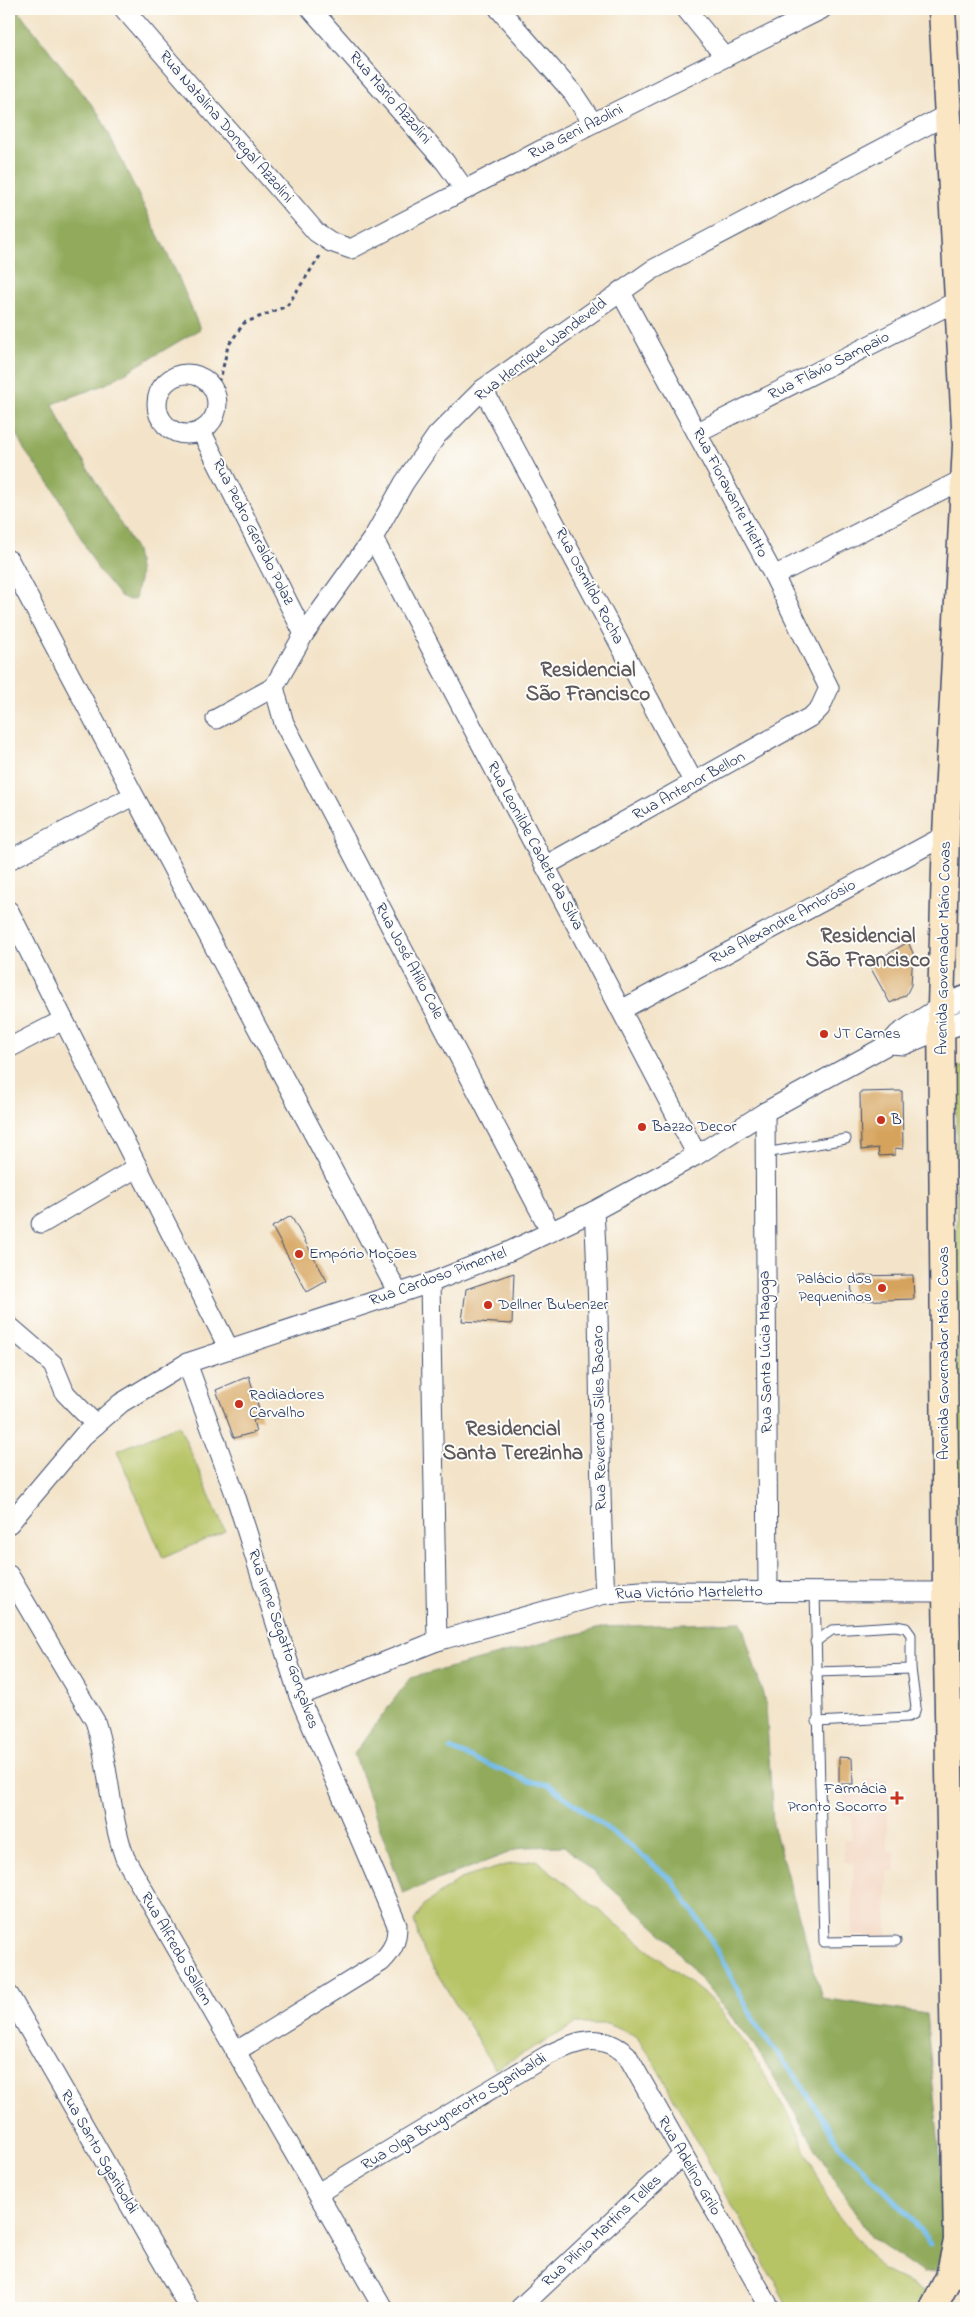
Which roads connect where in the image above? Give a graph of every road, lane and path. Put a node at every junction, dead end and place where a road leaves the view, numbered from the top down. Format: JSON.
{"nodes":[{"id":1,"x":124,"y":9,"type":"edge"},
{"id":2,"x":311,"y":9,"type":"edge"},
{"id":3,"x":499,"y":9,"type":"edge"},
{"id":4,"x":686,"y":9,"type":"edge"},
{"id":5,"x":822,"y":9,"type":"edge"},
{"id":6,"x":942,"y":9,"type":"edge"},
{"id":7,"x":725,"y":57,"type":"junction"},
{"id":8,"x":948,"y":114,"type":"junction"},
{"id":9,"x":593,"y":123,"type":"junction"},
{"id":10,"x":465,"y":190,"type":"junction"},
{"id":11,"x":331,"y":242,"type":"junction"},
{"id":12,"x":620,"y":291,"type":"junction"},
{"id":13,"x":959,"y":300,"type":"junction"},
{"id":14,"x":214,"y":389,"type":"junction"},
{"id":15,"x":483,"y":389,"type":"junction"},
{"id":16,"x":201,"y":431,"type":"junction"},
{"id":17,"x":698,"y":432,"type":"junction"},
{"id":18,"x":965,"y":478,"type":"junction"},
{"id":19,"x":373,"y":538,"type":"junction"},
{"id":20,"x":9,"y":560,"type":"edge"},
{"id":21,"x":774,"y":576,"type":"junction"},
{"id":22,"x":304,"y":634,"type":"junction"},
{"id":23,"x":274,"y":687,"type":"junction"},
{"id":24,"x":826,"y":698,"type":"joint"},
{"id":25,"x":216,"y":719,"type":"dead end"},
{"id":26,"x":694,"y":783,"type":"junction"},
{"id":27,"x":133,"y":796,"type":"junction"},
{"id":28,"x":946,"y":835,"type":"junction"},
{"id":29,"x":9,"y":860,"type":"edge"},
{"id":30,"x":545,"y":866,"type":"junction"},
{"id":31,"x":9,"y":911,"type":"edge"},
{"id":32,"x":966,"y":997,"type":"edge"},
{"id":33,"x":621,"y":1010,"type":"junction"},
{"id":34,"x":950,"y":1019,"type":"edge"},
{"id":35,"x":64,"y":1020,"type":"junction"},
{"id":36,"x":9,"y":1048,"type":"edge"},
{"id":37,"x":765,"y":1112,"type":"junction"},
{"id":38,"x":846,"y":1139,"type":"dead end"},
{"id":39,"x":765,"y":1153,"type":"junction"},
{"id":40,"x":697,"y":1155,"type":"junction"},
{"id":41,"x":138,"y":1167,"type":"junction"},
{"id":42,"x":594,"y":1211,"type":"junction"},
{"id":43,"x":41,"y":1224,"type":"dead end"},
{"id":44,"x":551,"y":1232,"type":"junction"},
{"id":45,"x":430,"y":1282,"type":"junction"},
{"id":46,"x":398,"y":1293,"type":"junction"},
{"id":47,"x":9,"y":1326,"type":"edge"},
{"id":48,"x":229,"y":1349,"type":"junction"},
{"id":49,"x":188,"y":1363,"type":"junction"},
{"id":50,"x":96,"y":1425,"type":"junction"},
{"id":51,"x":9,"y":1524,"type":"edge"},
{"id":52,"x":9,"y":1575,"type":"edge"},
{"id":53,"x":768,"y":1592,"type":"junction"},
{"id":54,"x":815,"y":1592,"type":"junction"},
{"id":55,"x":946,"y":1592,"type":"junction"},
{"id":56,"x":605,"y":1594,"type":"junction"},
{"id":57,"x":437,"y":1641,"type":"junction"},
{"id":58,"x":816,"y":1642,"type":"junction"},
{"id":59,"x":911,"y":1669,"type":"junction"},
{"id":60,"x":816,"y":1672,"type":"junction"},
{"id":61,"x":299,"y":1696,"type":"junction"},
{"id":62,"x":817,"y":1722,"type":"junction"},
{"id":63,"x":958,"y":1775,"type":"edge"},
{"id":64,"x":896,"y":1942,"type":"dead end"},
{"id":65,"x":9,"y":1995,"type":"edge"},
{"id":66,"x":594,"y":2040,"type":"joint"},
{"id":67,"x":235,"y":2052,"type":"junction"},
{"id":68,"x":684,"y":2155,"type":"junction"},
{"id":69,"x":962,"y":2192,"type":"edge"},
{"id":70,"x":318,"y":2193,"type":"junction"},
{"id":71,"x":766,"y":2307,"type":"edge"},
{"id":72,"x":189,"y":2308,"type":"edge"},
{"id":73,"x":383,"y":2308,"type":"edge"},
{"id":74,"x":520,"y":2308,"type":"edge"},
{"id":75,"x":933,"y":2308,"type":"edge"}],
"edges":[{"from":1,"to":11,"type":"street","name":"Rua Natalina Donegal Azzolini"},
{"from":2,"to":10,"type":"street","name":"Rua Mario Azzolini"},
{"from":3,"to":9,"type":"street"},
{"from":4,"to":7,"type":"street"},
{"from":5,"to":7,"type":"street","name":"Rua Geni Azolini"},
{"from":6,"to":8,"type":"main road","name":"Avenida Governador Mário Covas"},
{"from":7,"to":9,"type":"street","name":"Rua Geni Azolini"},
{"from":8,"to":12,"type":"street","name":"Rua Henrique Wandeveld"},
{"from":8,"to":13,"type":"main road","name":"Avenida Governador Mário Covas"},
{"from":9,"to":10,"type":"street","name":"Rua Geni Azolini"},
{"from":10,"to":11,"type":"street","name":"Rua Geni Azolini"},
{"from":11,"to":14,"type":"path"},
{"from":12,"to":15,"type":"street","name":"Rua Henrique Wandeveld"},
{"from":12,"to":17,"type":"street","name":"Rua Fioravante Mietto"},
{"from":13,"to":17,"type":"street","name":"Rua Flávio Sampaio"},
{"from":13,"to":18,"type":"main road","name":"Avenida Governador Mário Covas"},
{"from":14,"to":16,"type":"street"},
{"from":14,"to":16,"type":"street"},
{"from":15,"to":19,"type":"street","name":"Rua Henrique Wandeveld"},
{"from":15,"to":26,"type":"street","name":"Rua Osmildo Rocha"},
{"from":16,"to":22,"type":"street","name":"Rua Pedro Geraldo Polaz"},
{"from":17,"to":21,"type":"street","name":"Rua Fioravante Mietto"},
{"from":18,"to":21,"type":"street"},
{"from":18,"to":28,"type":"main road","name":"Avenida Governador Mário Covas"},
{"from":19,"to":22,"type":"street","name":"Rua Henrique Wandeveld"},
{"from":19,"to":30,"type":"street","name":"Rua Leonilde Cadete da Silva"},
{"from":20,"to":27,"type":"street"},
{"from":21,"to":24,"type":"street","name":"Rua Fioravante Mietto"},
{"from":22,"to":23,"type":"street","name":"Rua Henrique Wandeveld"},
{"from":23,"to":25,"type":"street"},
{"from":23,"to":44,"type":"street","name":"Rua José Atílio Cole"},
{"from":24,"to":26,"type":"street","name":"Rua Antenor Bellon"},
{"from":26,"to":30,"type":"street","name":"Rua Antenor Bellon"},
{"from":27,"to":29,"type":"street"},
{"from":27,"to":46,"type":"street"},
{"from":28,"to":33,"type":"street","name":"Rua Alexandre Ambrósio"},
{"from":28,"to":34,"type":"main road","name":"Avenida Governador Mário Covas"},
{"from":30,"to":33,"type":"street","name":"Rua Leonilde Cadete da Silva"},
{"from":31,"to":35,"type":"street"},
{"from":32,"to":34,"type":"street","name":"Rua Cardoso Pimentel"},
{"from":33,"to":40,"type":"street","name":"Rua Leonilde Cadete da Silva"},
{"from":34,"to":37,"type":"street","name":"Rua Cardoso Pimentel"},
{"from":34,"to":55,"type":"main road","name":"Avenida Governador Mário Covas"},
{"from":35,"to":36,"type":"street"},
{"from":35,"to":41,"type":"street"},
{"from":37,"to":39,"type":"street","name":"Rua Santa Lúcia Magoga"},
{"from":37,"to":40,"type":"street","name":"Rua Cardoso Pimentel"},
{"from":38,"to":39,"type":"lane"},
{"from":39,"to":53,"type":"street","name":"Rua Santa Lúcia Magoga"},
{"from":40,"to":42,"type":"street","name":"Rua Cardoso Pimentel"},
{"from":41,"to":43,"type":"street"},
{"from":41,"to":48,"type":"street"},
{"from":42,"to":44,"type":"street","name":"Rua Cardoso Pimentel"},
{"from":42,"to":56,"type":"street","name":"Rua Reverendo Siles Bacaro"},
{"from":44,"to":45,"type":"street","name":"Rua Cardoso Pimentel"},
{"from":45,"to":46,"type":"street","name":"Rua Cardoso Pimentel"},
{"from":45,"to":57,"type":"street"},
{"from":46,"to":48,"type":"street","name":"Rua Cardoso Pimentel"},
{"from":47,"to":50,"type":"street"},
{"from":48,"to":49,"type":"street","name":"Rua Cardoso Pimentel"},
{"from":49,"to":50,"type":"street","name":"Rua Cardoso Pimentel"},
{"from":49,"to":61,"type":"street","name":"Rua Irene Segatto Gonçalves"},
{"from":50,"to":51,"type":"street","name":"Rua Cardoso Pimentel"},
{"from":52,"to":67,"type":"street","name":"Rua Alfredo Sallem"},
{"from":53,"to":54,"type":"street","name":"Rua Victório Marteletto"},
{"from":53,"to":56,"type":"street","name":"Rua Victório Marteletto"},
{"from":54,"to":55,"type":"street","name":"Rua Victório Marteletto"},
{"from":54,"to":58,"type":"lane"},
{"from":55,"to":63,"type":"main road","name":"Avenida Governador Mário Covas"},
{"from":56,"to":57,"type":"street","name":"Rua Victório Marteletto"},
{"from":57,"to":61,"type":"street","name":"Rua Victório Marteletto"},
{"from":58,"to":59,"type":"lane"},
{"from":58,"to":60,"type":"lane"},
{"from":59,"to":60,"type":"lane"},
{"from":59,"to":62,"type":"lane"},
{"from":60,"to":62,"type":"lane"},
{"from":61,"to":67,"type":"street","name":"Rua Irene Segatto Gonçalves"},
{"from":62,"to":64,"type":"lane"},
{"from":63,"to":69,"type":"main road","name":"Avenida Governador Mário Covas"},
{"from":65,"to":72,"type":"street","name":"Rua Santo Sgariboldi"},
{"from":66,"to":68,"type":"street","name":"Rua Adelino Grilo"},
{"from":66,"to":70,"type":"street","name":"Rua Olga Brugnerotto Sgaribaldi"},
{"from":67,"to":70,"type":"street","name":"Rua Alfredo Sallem"},
{"from":68,"to":71,"type":"street","name":"Rua Adelino Grilo"},
{"from":68,"to":74,"type":"street","name":"Rua Plinio Martins Telles"},
{"from":69,"to":75,"type":"main road","name":"Avenida Governador Mário Covas"},
{"from":70,"to":73,"type":"street","name":"Rua Alfredo Sallem"}]}
